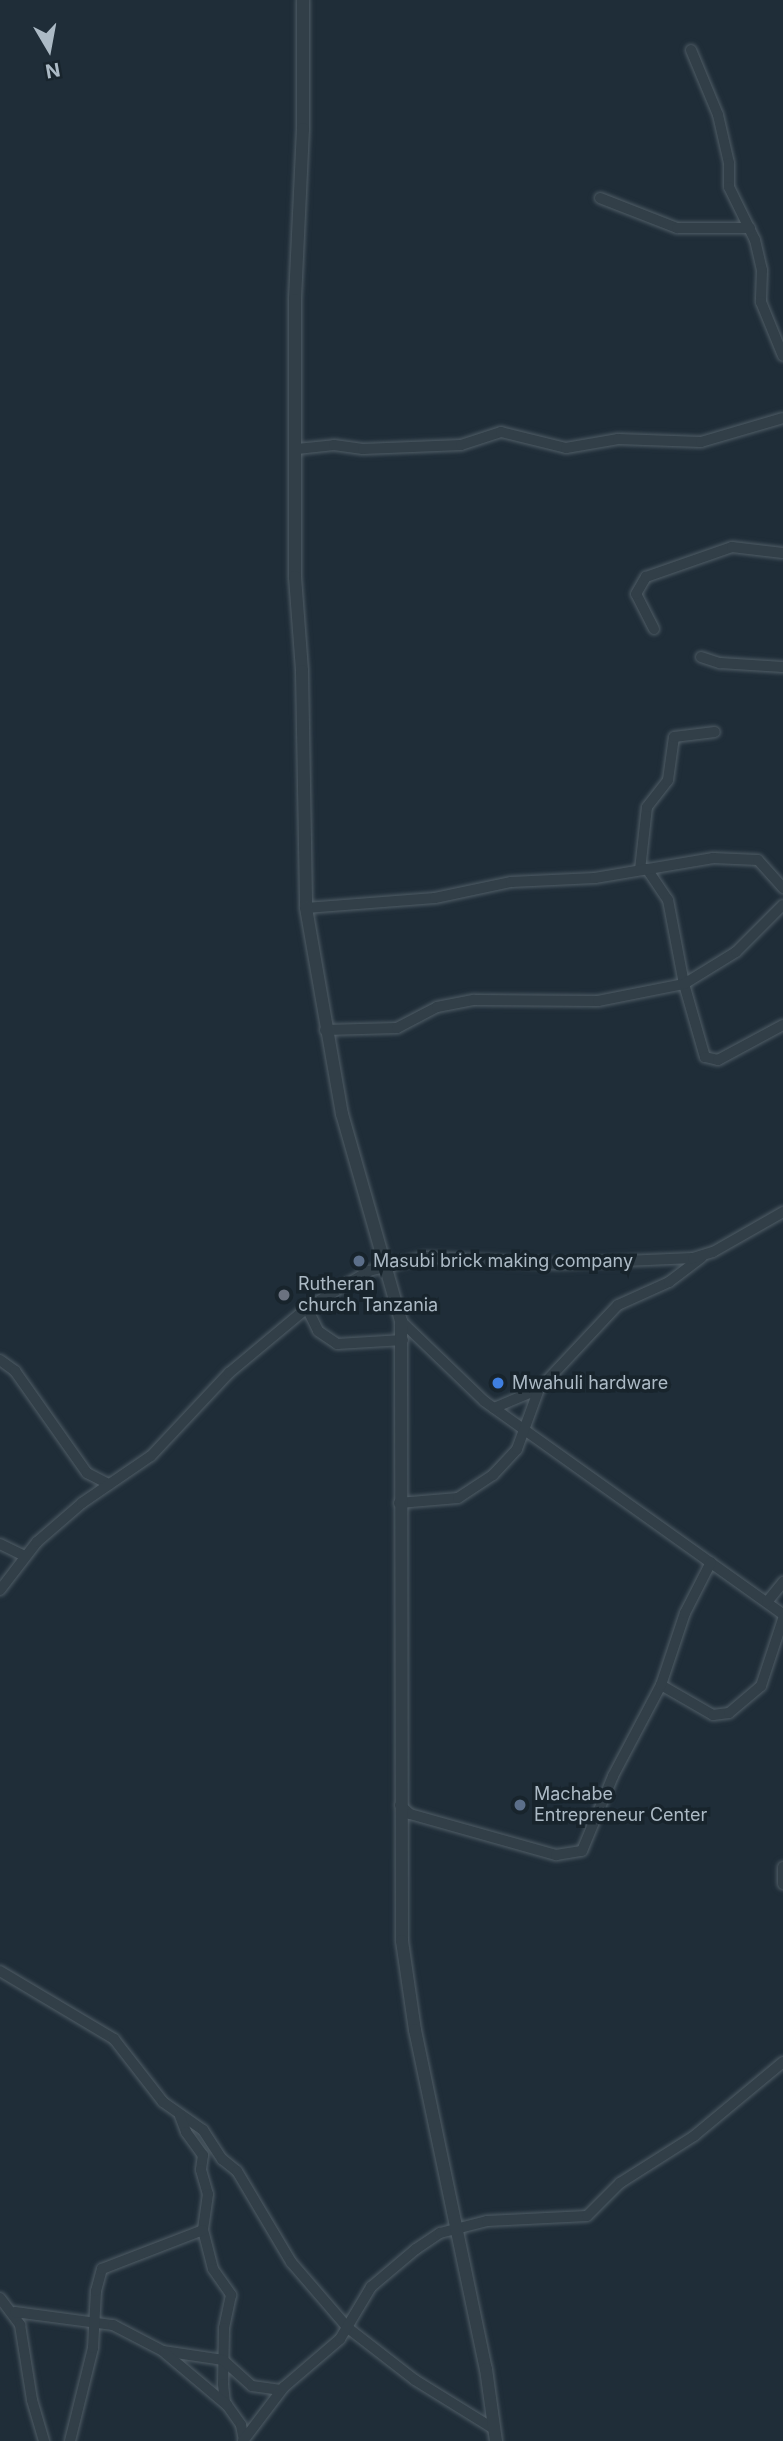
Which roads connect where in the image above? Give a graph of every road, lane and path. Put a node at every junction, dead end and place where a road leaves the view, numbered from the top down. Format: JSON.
{"nodes":[{"id":1,"x":303,"y":0,"type":"edge"},
{"id":2,"x":691,"y":50,"type":"dead end"},
{"id":3,"x":600,"y":198,"type":"dead end"},
{"id":4,"x":750,"y":228,"type":"junction"},
{"id":5,"x":783,"y":356,"type":"edge"},
{"id":6,"x":783,"y":418,"type":"edge"},
{"id":7,"x":297,"y":449,"type":"junction"},
{"id":8,"x":783,"y":553,"type":"edge"},
{"id":9,"x":653,"y":629,"type":"dead end"},
{"id":10,"x":701,"y":657,"type":"dead end"},
{"id":11,"x":783,"y":667,"type":"edge"},
{"id":12,"x":715,"y":732,"type":"dead end"},
{"id":13,"x":643,"y":870,"type":"junction"},
{"id":14,"x":783,"y":888,"type":"edge"},
{"id":15,"x":783,"y":905,"type":"edge"},
{"id":16,"x":306,"y":908,"type":"junction"},
{"id":17,"x":684,"y":984,"type":"junction"},
{"id":18,"x":783,"y":1025,"type":"edge"},
{"id":19,"x":325,"y":1030,"type":"junction"},
{"id":20,"x":783,"y":1212,"type":"edge"},
{"id":21,"x":704,"y":1255,"type":"junction"},
{"id":22,"x":384,"y":1265,"type":"junction"},
{"id":23,"x":307,"y":1308,"type":"junction"},
{"id":24,"x":401,"y":1321,"type":"junction"},
{"id":25,"x":403,"y":1340,"type":"junction"},
{"id":26,"x":0,"y":1360,"type":"edge"},
{"id":27,"x":539,"y":1389,"type":"junction"},
{"id":28,"x":494,"y":1408,"type":"junction"},
{"id":29,"x":526,"y":1431,"type":"junction"},
{"id":30,"x":109,"y":1484,"type":"junction"},
{"id":31,"x":399,"y":1503,"type":"junction"},
{"id":32,"x":0,"y":1544,"type":"edge"},
{"id":33,"x":25,"y":1556,"type":"junction"},
{"id":34,"x":711,"y":1562,"type":"junction"},
{"id":35,"x":783,"y":1582,"type":"edge"},
{"id":36,"x":0,"y":1590,"type":"edge"},
{"id":37,"x":766,"y":1602,"type":"junction"},
{"id":38,"x":783,"y":1617,"type":"edge"},
{"id":39,"x":661,"y":1685,"type":"junction"},
{"id":40,"x":400,"y":1805,"type":"junction"},
{"id":41,"x":783,"y":1867,"type":"edge"},
{"id":42,"x":783,"y":1884,"type":"edge"},
{"id":43,"x":0,"y":1971,"type":"edge"},
{"id":44,"x":783,"y":2062,"type":"edge"},
{"id":45,"x":180,"y":2116,"type":"junction"},
{"id":46,"x":455,"y":2228,"type":"junction"},
{"id":47,"x":203,"y":2230,"type":"junction"},
{"id":48,"x":0,"y":2298,"type":"edge"},
{"id":49,"x":15,"y":2312,"type":"junction"},
{"id":50,"x":96,"y":2322,"type":"junction"},
{"id":51,"x":348,"y":2328,"type":"junction"},
{"id":52,"x":163,"y":2351,"type":"junction"},
{"id":53,"x":223,"y":2360,"type":"junction"},
{"id":54,"x":281,"y":2390,"type":"junction"},
{"id":55,"x":227,"y":2405,"type":"junction"},
{"id":56,"x":495,"y":2435,"type":"edge"},
{"id":57,"x":243,"y":2440,"type":"edge"},
{"id":58,"x":44,"y":2441,"type":"edge"},
{"id":59,"x":70,"y":2441,"type":"edge"}],
"edges":[{"from":1,"to":7,"type":"street"},
{"from":2,"to":4,"type":"street"},
{"from":3,"to":4,"type":"street"},
{"from":4,"to":5,"type":"street"},
{"from":6,"to":7,"type":"street"},
{"from":7,"to":16,"type":"street"},
{"from":8,"to":9,"type":"street"},
{"from":10,"to":11,"type":"street"},
{"from":12,"to":13,"type":"street"},
{"from":13,"to":14,"type":"street"},
{"from":13,"to":16,"type":"street"},
{"from":13,"to":17,"type":"street"},
{"from":15,"to":17,"type":"street"},
{"from":16,"to":19,"type":"street"},
{"from":17,"to":18,"type":"street"},
{"from":17,"to":19,"type":"street"},
{"from":19,"to":22,"type":"street"},
{"from":20,"to":21,"type":"street"},
{"from":21,"to":22,"type":"street"},
{"from":21,"to":27,"type":"street"},
{"from":22,"to":23,"type":"street"},
{"from":22,"to":24,"type":"street"},
{"from":23,"to":25,"type":"street"},
{"from":23,"to":30,"type":"street"},
{"from":24,"to":25,"type":"street"},
{"from":24,"to":28,"type":"street"},
{"from":25,"to":31,"type":"street"},
{"from":26,"to":30,"type":"street"},
{"from":27,"to":28,"type":"street"},
{"from":27,"to":29,"type":"street"},
{"from":28,"to":29,"type":"street"},
{"from":29,"to":31,"type":"street"},
{"from":29,"to":34,"type":"street"},
{"from":30,"to":33,"type":"street"},
{"from":31,"to":40,"type":"street"},
{"from":32,"to":33,"type":"street"},
{"from":33,"to":36,"type":"street"},
{"from":34,"to":37,"type":"street"},
{"from":34,"to":39,"type":"street"},
{"from":35,"to":37,"type":"street"},
{"from":37,"to":38,"type":"street"},
{"from":38,"to":39,"type":"street"},
{"from":39,"to":40,"type":"street"},
{"from":40,"to":46,"type":"street"},
{"from":41,"to":42,"type":"street"},
{"from":43,"to":45,"type":"street"},
{"from":44,"to":46,"type":"street"},
{"from":45,"to":47,"type":"street"},
{"from":45,"to":51,"type":"street"},
{"from":46,"to":51,"type":"street"},
{"from":46,"to":56,"type":"street"},
{"from":47,"to":50,"type":"street"},
{"from":47,"to":53,"type":"street"},
{"from":48,"to":49,"type":"street"},
{"from":49,"to":50,"type":"street"},
{"from":49,"to":58,"type":"street"},
{"from":50,"to":52,"type":"street"},
{"from":50,"to":59,"type":"street"},
{"from":51,"to":54,"type":"street"},
{"from":51,"to":56,"type":"street"},
{"from":52,"to":53,"type":"street"},
{"from":52,"to":55,"type":"street"},
{"from":53,"to":54,"type":"street"},
{"from":53,"to":55,"type":"street"},
{"from":54,"to":57,"type":"street"},
{"from":55,"to":57,"type":"street"}]}
